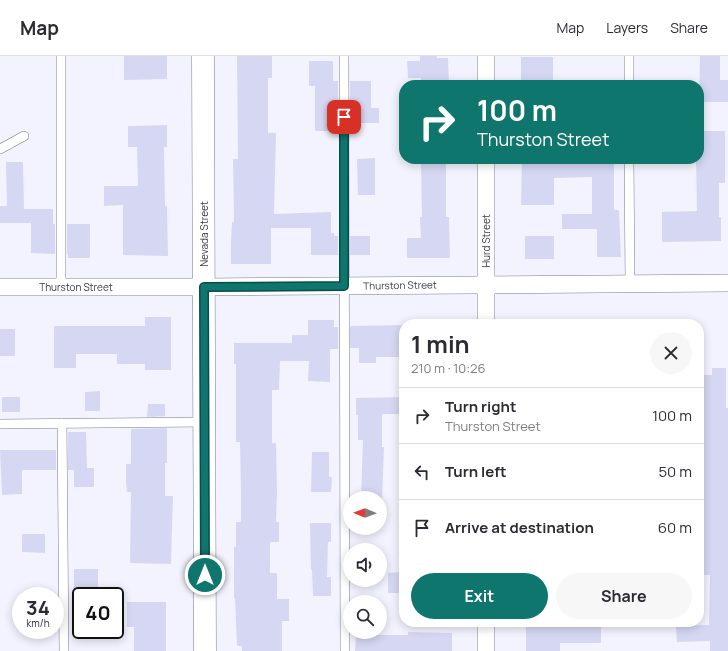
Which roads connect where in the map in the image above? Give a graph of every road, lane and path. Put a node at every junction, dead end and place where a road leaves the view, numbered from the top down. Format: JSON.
{"nodes":[{"id":1,"x":61,"y":56,"type":"edge"},
{"id":2,"x":203,"y":56,"type":"edge"},
{"id":3,"x":344,"y":56,"type":"edge"},
{"id":4,"x":486,"y":56,"type":"edge"},
{"id":5,"x":629,"y":56,"type":"edge"},
{"id":6,"x":486,"y":80,"type":"edge"},
{"id":7,"x":629,"y":80,"type":"edge"},
{"id":8,"x":24,"y":136,"type":"dead end"},
{"id":9,"x":0,"y":149,"type":"edge"},
{"id":10,"x":486,"y":164,"type":"edge"},
{"id":11,"x":629,"y":164,"type":"edge"},
{"id":12,"x":630,"y":283,"type":"junction"},
{"id":13,"x":728,"y":283,"type":"edge"},
{"id":14,"x":486,"y":284,"type":"junction"},
{"id":15,"x":344,"y":286,"type":"junction"},
{"id":16,"x":0,"y":287,"type":"edge"},
{"id":17,"x":61,"y":287,"type":"junction"},
{"id":18,"x":204,"y":287,"type":"junction"},
{"id":19,"x":486,"y":319,"type":"edge"},
{"id":20,"x":204,"y":422,"type":"junction"},
{"id":21,"x":62,"y":423,"type":"junction"},
{"id":22,"x":0,"y":424,"type":"edge"},
{"id":23,"x":486,"y":627,"type":"edge"},
{"id":24,"x":64,"y":651,"type":"edge"},
{"id":25,"x":205,"y":651,"type":"edge"},
{"id":26,"x":345,"y":651,"type":"edge"},
{"id":27,"x":486,"y":651,"type":"edge"}],
"edges":[{"from":1,"to":17,"type":"lane"},
{"from":2,"to":18,"type":"street","name":"Nevada Street"},
{"from":3,"to":15,"type":"lane"},
{"from":4,"to":6,"type":"street"},
{"from":5,"to":7,"type":"lane"},
{"from":8,"to":9,"type":"lane"},
{"from":10,"to":14,"type":"street","name":"Hurd Street"},
{"from":11,"to":12,"type":"lane"},
{"from":12,"to":13,"type":"street","name":"Thurston Street"},
{"from":12,"to":14,"type":"street","name":"Thurston Street"},
{"from":14,"to":15,"type":"street","name":"Thurston Street"},
{"from":14,"to":19,"type":"street","name":"Hurd Street"},
{"from":15,"to":18,"type":"street","name":"Thurston Street"},
{"from":15,"to":26,"type":"lane"},
{"from":16,"to":17,"type":"street","name":"Thurston Street"},
{"from":17,"to":18,"type":"street","name":"Thurston Street"},
{"from":18,"to":20,"type":"street","name":"Nevada Street"},
{"from":20,"to":21,"type":"lane"},
{"from":20,"to":25,"type":"street","name":"Nevada Street"},
{"from":21,"to":22,"type":"lane"},
{"from":21,"to":24,"type":"lane"},
{"from":23,"to":27,"type":"street"}]}
